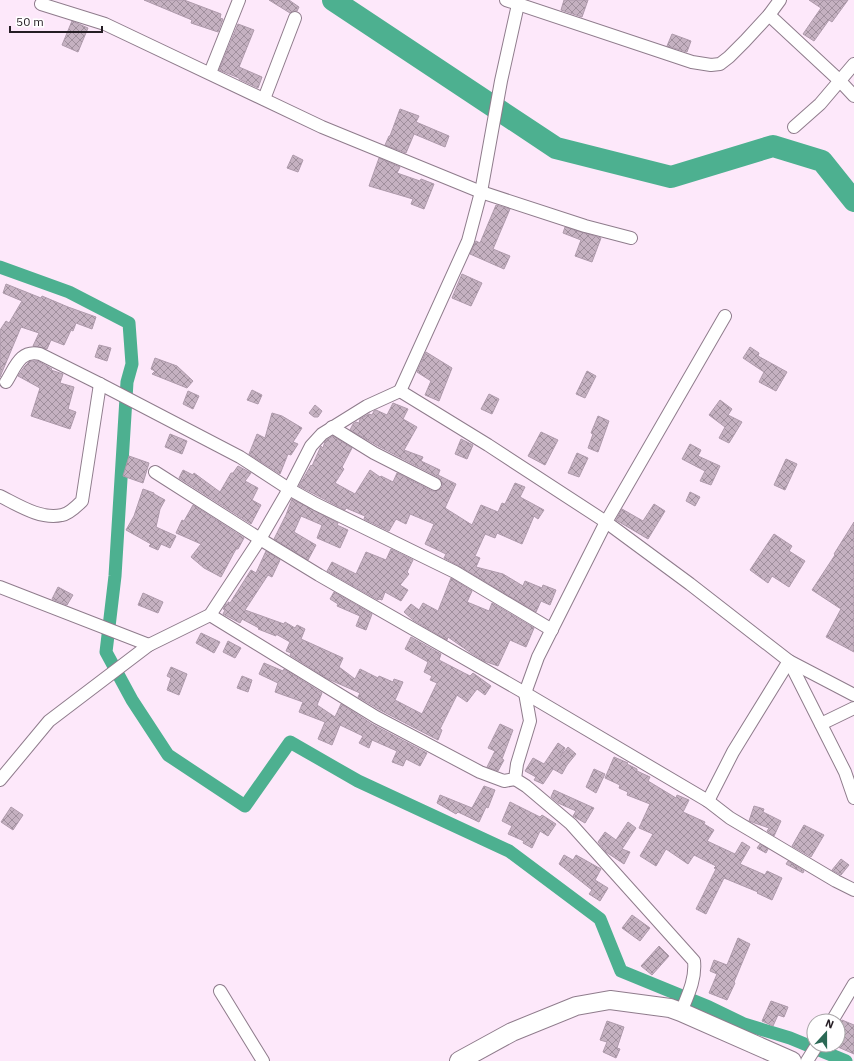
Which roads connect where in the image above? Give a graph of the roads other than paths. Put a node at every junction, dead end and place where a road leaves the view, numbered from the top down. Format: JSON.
{"nodes":[{"id":1,"x":239,"y":0,"type":"edge"},
{"id":2,"x":506,"y":0,"type":"edge"},
{"id":3,"x":780,"y":0,"type":"edge"},
{"id":4,"x":519,"y":2,"type":"edge"},
{"id":5,"x":42,"y":4,"type":"dead end"},
{"id":6,"x":769,"y":15,"type":"junction"},
{"id":7,"x":295,"y":18,"type":"dead end"},
{"id":8,"x":854,"y":64,"type":"edge"},
{"id":9,"x":210,"y":74,"type":"junction"},
{"id":10,"x":840,"y":81,"type":"junction"},
{"id":11,"x":854,"y":96,"type":"edge"},
{"id":12,"x":264,"y":99,"type":"junction"},
{"id":13,"x":794,"y":127,"type":"dead end"},
{"id":14,"x":481,"y":192,"type":"junction"},
{"id":15,"x":631,"y":238,"type":"dead end"},
{"id":16,"x":725,"y":316,"type":"dead end"},
{"id":17,"x":6,"y":382,"type":"dead end"},
{"id":18,"x":100,"y":384,"type":"junction"},
{"id":19,"x":400,"y":391,"type":"junction"},
{"id":20,"x":332,"y":427,"type":"junction"},
{"id":21,"x":155,"y":472,"type":"dead end"},
{"id":22,"x":435,"y":484,"type":"dead end"},
{"id":23,"x":289,"y":489,"type":"junction"},
{"id":24,"x":0,"y":496,"type":"edge"},
{"id":25,"x":606,"y":522,"type":"junction"},
{"id":26,"x":260,"y":540,"type":"junction"},
{"id":27,"x":0,"y":587,"type":"edge"},
{"id":28,"x":210,"y":615,"type":"junction"},
{"id":29,"x":552,"y":630,"type":"junction"},
{"id":30,"x":149,"y":645,"type":"junction"},
{"id":31,"x":789,"y":661,"type":"junction"},
{"id":32,"x":525,"y":693,"type":"junction"},
{"id":33,"x":854,"y":695,"type":"edge"},
{"id":34,"x":854,"y":708,"type":"edge"},
{"id":35,"x":821,"y":724,"type":"junction"},
{"id":36,"x":1,"y":777,"type":"edge"},
{"id":37,"x":515,"y":780,"type":"junction"},
{"id":38,"x":854,"y":798,"type":"edge"},
{"id":39,"x":708,"y":801,"type":"junction"},
{"id":40,"x":854,"y":890,"type":"edge"},
{"id":41,"x":854,"y":984,"type":"edge"},
{"id":42,"x":220,"y":991,"type":"dead end"},
{"id":43,"x":683,"y":1009,"type":"junction"},
{"id":44,"x":837,"y":1013,"type":"edge"},
{"id":45,"x":263,"y":1061,"type":"edge"},
{"id":46,"x":459,"y":1061,"type":"edge"},
{"id":47,"x":792,"y":1061,"type":"edge"}],
"edges":[{"from":1,"to":9,"type":"street"},
{"from":2,"to":4,"type":"street"},
{"from":3,"to":6,"type":"street"},
{"from":4,"to":6,"type":"street"},
{"from":4,"to":14,"type":"street"},
{"from":5,"to":9,"type":"street"},
{"from":6,"to":10,"type":"street"},
{"from":7,"to":12,"type":"street"},
{"from":8,"to":10,"type":"street"},
{"from":9,"to":12,"type":"street"},
{"from":10,"to":11,"type":"street"},
{"from":10,"to":13,"type":"street"},
{"from":12,"to":14,"type":"street"},
{"from":14,"to":15,"type":"street"},
{"from":14,"to":19,"type":"street"},
{"from":16,"to":25,"type":"street"},
{"from":17,"to":18,"type":"street"},
{"from":18,"to":23,"type":"street"},
{"from":18,"to":24,"type":"street"},
{"from":19,"to":20,"type":"street"},
{"from":19,"to":25,"type":"street"},
{"from":20,"to":22,"type":"street"},
{"from":20,"to":23,"type":"street"},
{"from":21,"to":26,"type":"street"},
{"from":23,"to":26,"type":"street"},
{"from":23,"to":29,"type":"street"},
{"from":25,"to":29,"type":"street"},
{"from":25,"to":31,"type":"street"},
{"from":26,"to":28,"type":"street"},
{"from":26,"to":32,"type":"street"},
{"from":27,"to":30,"type":"street"},
{"from":28,"to":30,"type":"street"},
{"from":28,"to":37,"type":"street"},
{"from":29,"to":32,"type":"street"},
{"from":30,"to":36,"type":"street"},
{"from":31,"to":33,"type":"street"},
{"from":31,"to":35,"type":"street"},
{"from":31,"to":39,"type":"street"},
{"from":32,"to":37,"type":"street"},
{"from":32,"to":39,"type":"street"},
{"from":34,"to":35,"type":"street"},
{"from":35,"to":38,"type":"street"},
{"from":37,"to":43,"type":"street"},
{"from":39,"to":40,"type":"street"},
{"from":41,"to":44,"type":"street"},
{"from":42,"to":45,"type":"street"},
{"from":43,"to":46,"type":"highway"},
{"from":43,"to":47,"type":"highway"}]}
